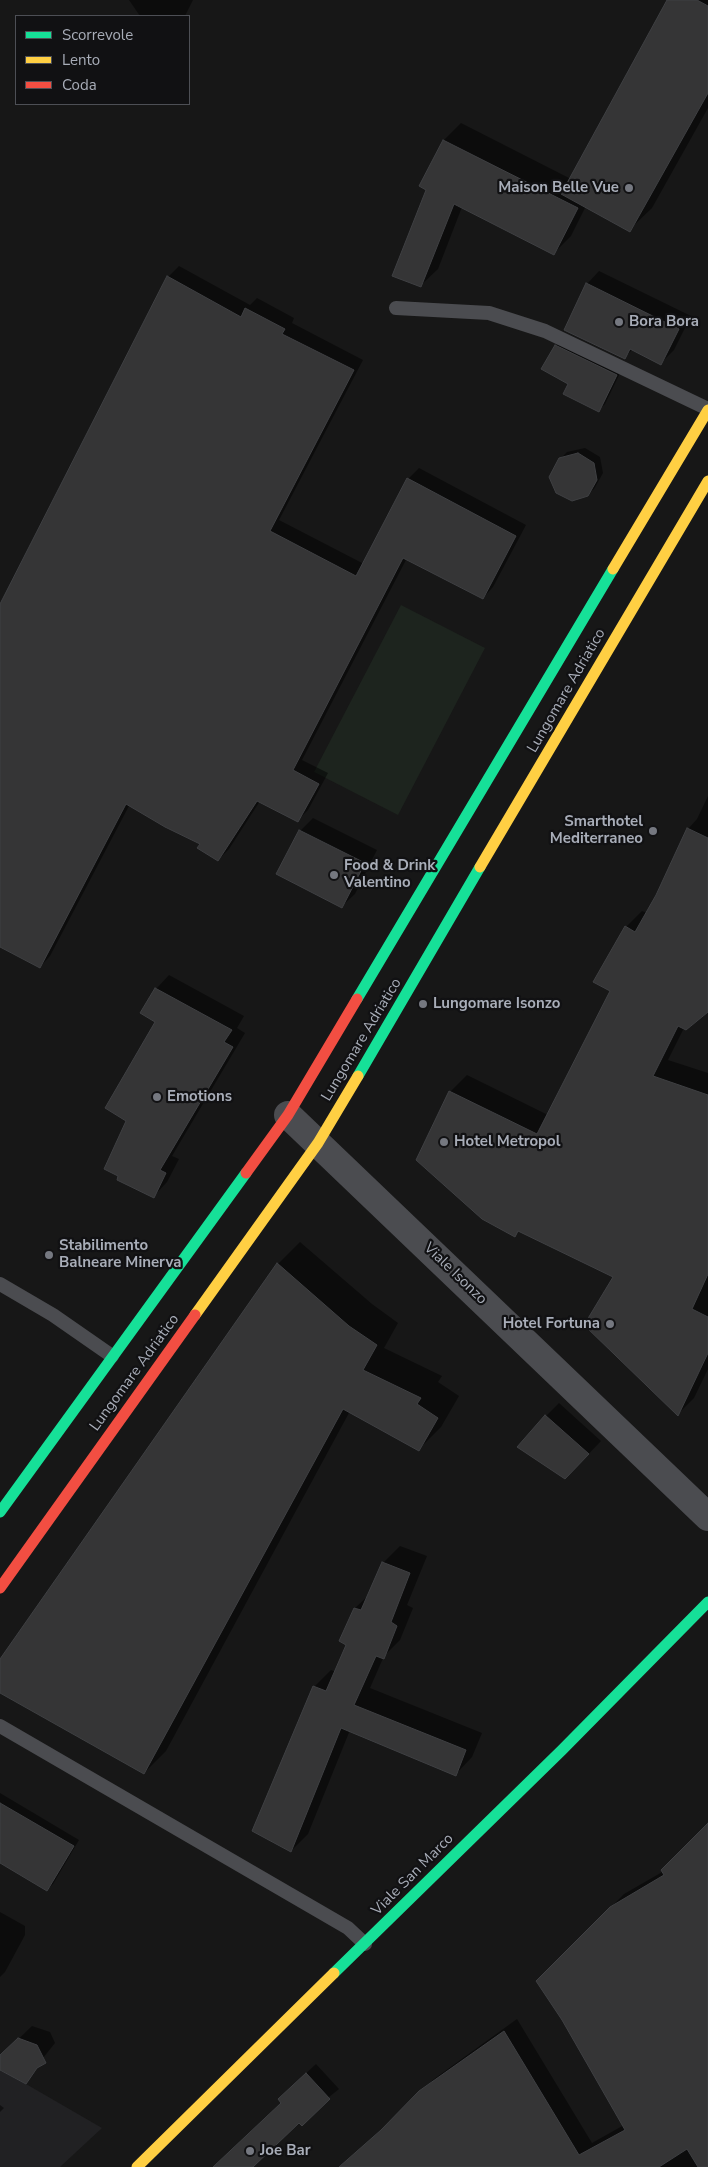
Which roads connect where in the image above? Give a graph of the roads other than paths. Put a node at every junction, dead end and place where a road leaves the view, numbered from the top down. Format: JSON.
{"nodes":[{"id":1,"x":396,"y":308,"type":"dead end"},
{"id":2,"x":708,"y":410,"type":"edge"},
{"id":3,"x":708,"y":481,"type":"edge"},
{"id":4,"x":288,"y":1115,"type":"junction"},
{"id":5,"x":318,"y":1143,"type":"junction"},
{"id":6,"x":0,"y":1284,"type":"edge"},
{"id":7,"x":112,"y":1356,"type":"junction"},
{"id":8,"x":705,"y":1507,"type":"edge"},
{"id":9,"x":0,"y":1512,"type":"edge"},
{"id":10,"x":0,"y":1588,"type":"edge"},
{"id":11,"x":708,"y":1602,"type":"edge"},
{"id":12,"x":0,"y":1726,"type":"edge"},
{"id":13,"x":365,"y":1944,"type":"junction"},
{"id":14,"x":137,"y":2167,"type":"edge"}],
"edges":[{"from":1,"to":2,"type":"lane"},
{"from":2,"to":4,"type":"street","name":"Lungomare Adriatico"},
{"from":3,"to":5,"type":"street","name":"Lungomare Adriatico"},
{"from":4,"to":5,"type":"street","name":"Viale Isonzo"},
{"from":4,"to":7,"type":"street","name":"Lungomare Adriatico"},
{"from":5,"to":8,"type":"street","name":"Viale Isonzo"},
{"from":5,"to":10,"type":"street","name":"Lungomare Adriatico"},
{"from":6,"to":7,"type":"lane"},
{"from":7,"to":9,"type":"street","name":"Lungomare Adriatico"},
{"from":11,"to":13,"type":"street","name":"Viale San Marco"},
{"from":12,"to":13,"type":"lane"},
{"from":13,"to":14,"type":"street","name":"Viale San Marco"}]}
